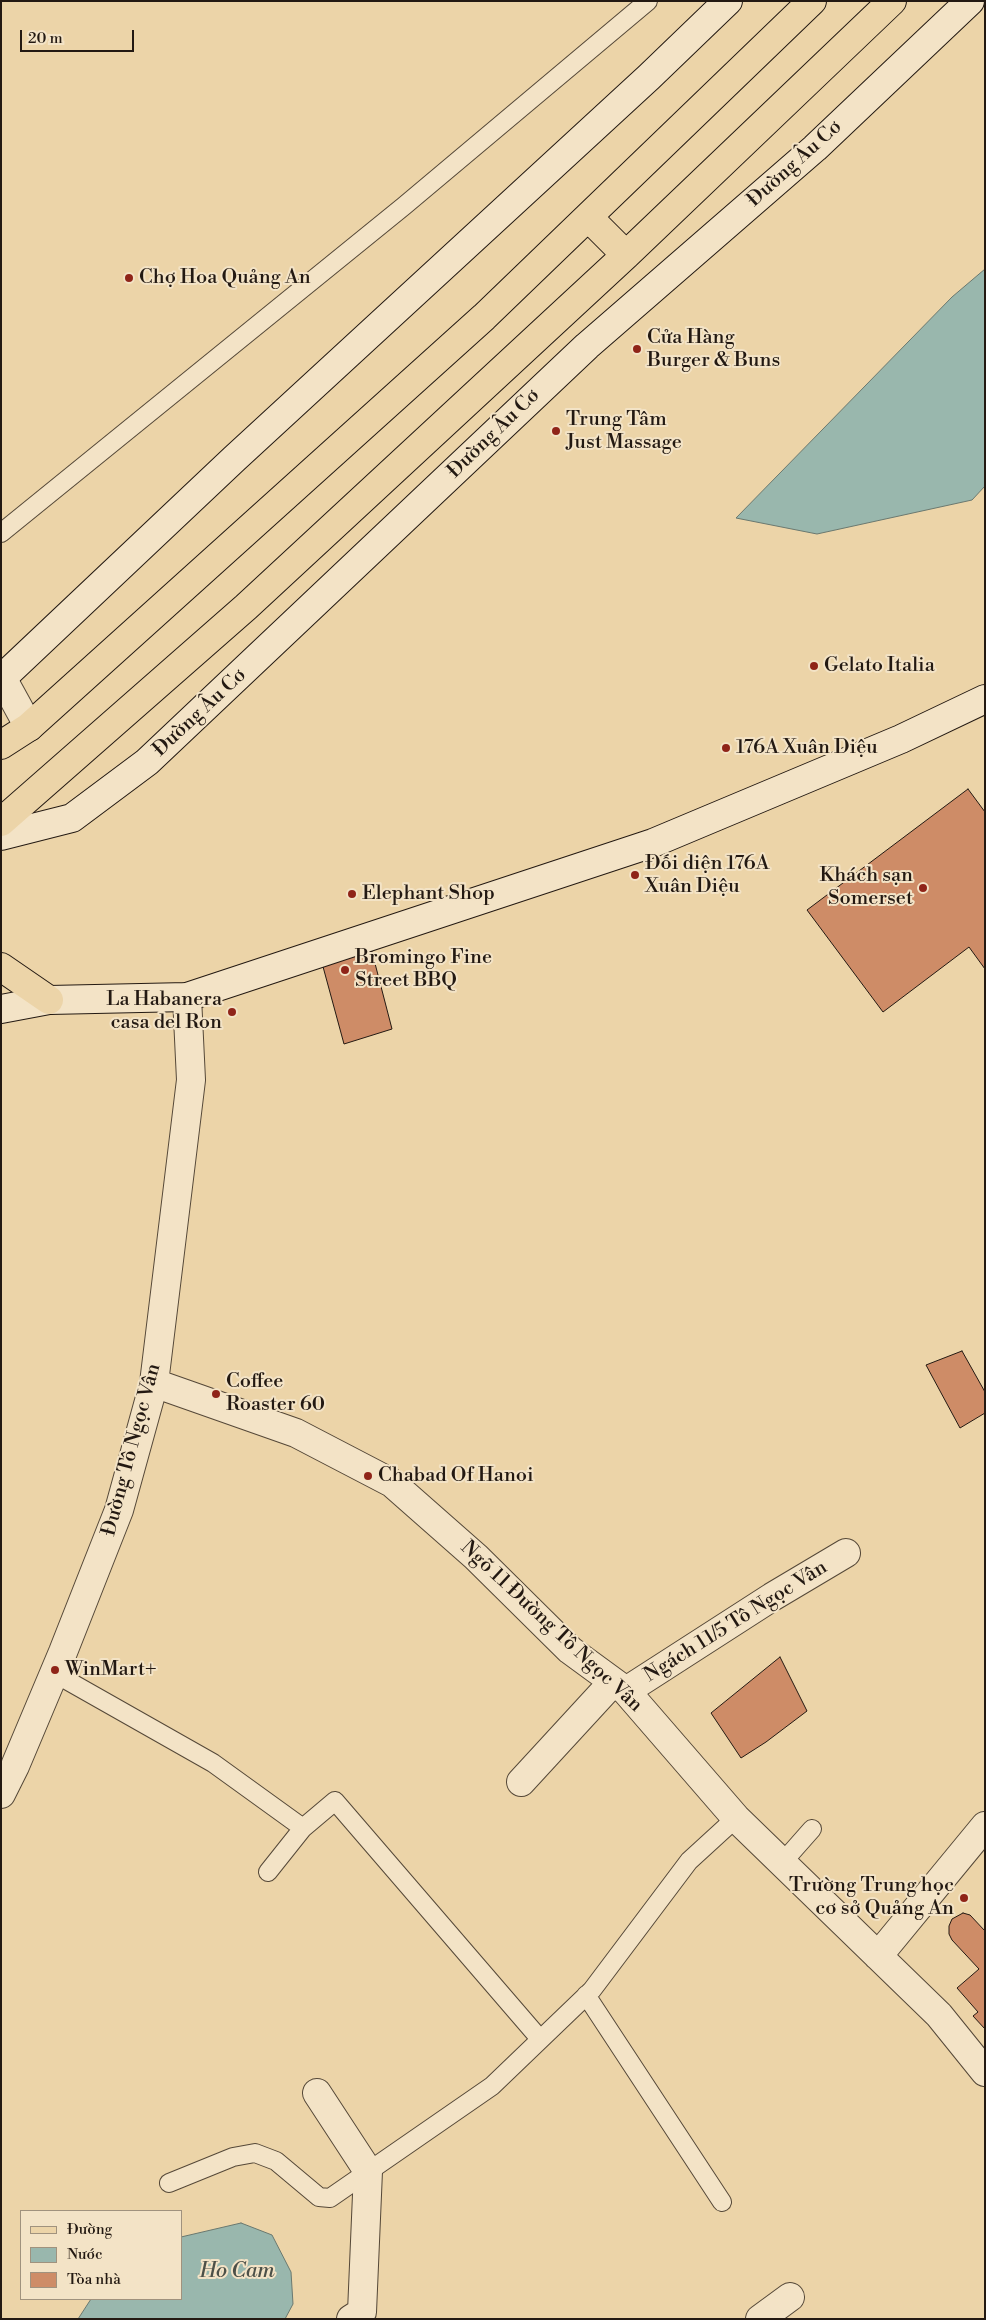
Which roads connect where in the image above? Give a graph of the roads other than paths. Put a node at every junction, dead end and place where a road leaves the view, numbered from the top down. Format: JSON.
{"nodes":[{"id":1,"x":648,"y":1,"type":"edge"},
{"id":2,"x":728,"y":1,"type":"edge"},
{"id":3,"x":812,"y":1,"type":"edge"},
{"id":4,"x":892,"y":1,"type":"edge"},
{"id":5,"x":970,"y":1,"type":"edge"},
{"id":6,"x":589,"y":218,"type":"junction"},
{"id":7,"x":626,"y":255,"type":"junction"},
{"id":8,"x":1,"y":533,"type":"edge"},
{"id":9,"x":2,"y":677,"type":"edge"},
{"id":10,"x":985,"y":699,"type":"edge"},
{"id":11,"x":29,"y":728,"type":"junction"},
{"id":12,"x":1,"y":745,"type":"edge"},
{"id":13,"x":1,"y":822,"type":"edge"},
{"id":14,"x":1,"y":836,"type":"edge"},
{"id":15,"x":1,"y":967,"type":"edge"},
{"id":16,"x":1,"y":989,"type":"edge"},
{"id":17,"x":187,"y":997,"type":"junction"},
{"id":18,"x":49,"y":1000,"type":"junction"},
{"id":19,"x":1,"y":1009,"type":"edge"},
{"id":20,"x":154,"y":1383,"type":"junction"},
{"id":21,"x":846,"y":1553,"type":"dead end"},
{"id":22,"x":54,"y":1673,"type":"junction"},
{"id":23,"x":619,"y":1686,"type":"junction"},
{"id":24,"x":8,"y":1763,"type":"edge"},
{"id":25,"x":521,"y":1782,"type":"dead end"},
{"id":26,"x":1,"y":1794,"type":"edge"},
{"id":27,"x":736,"y":1818,"type":"junction"},
{"id":28,"x":985,"y":1826,"type":"edge"},
{"id":29,"x":304,"y":1828,"type":"junction"},
{"id":30,"x":812,"y":1829,"type":"dead end"},
{"id":31,"x":782,"y":1863,"type":"junction"},
{"id":32,"x":268,"y":1872,"type":"dead end"},
{"id":33,"x":878,"y":1956,"type":"junction"},
{"id":34,"x":586,"y":1995,"type":"junction"},
{"id":35,"x":540,"y":2039,"type":"junction"},
{"id":36,"x":985,"y":2072,"type":"edge"},
{"id":37,"x":317,"y":2093,"type":"dead end"},
{"id":38,"x":368,"y":2171,"type":"junction"},
{"id":39,"x":169,"y":2183,"type":"dead end"},
{"id":40,"x":722,"y":2202,"type":"dead end"},
{"id":41,"x":790,"y":2297,"type":"dead end"},
{"id":42,"x":360,"y":2317,"type":"edge"},
{"id":43,"x":760,"y":2319,"type":"edge"}],
"edges":[{"from":1,"to":8,"type":"lane"},
{"from":2,"to":9,"type":"street"},
{"from":3,"to":6,"type":"main road"},
{"from":4,"to":7,"type":"main road","name":"Đường Âu Cơ"},
{"from":5,"to":14,"type":"street","name":"Đường Âu Cơ"},
{"from":6,"to":7,"type":"main road"},
{"from":6,"to":11,"type":"main road"},
{"from":7,"to":13,"type":"main road","name":"Đường Âu Cơ"},
{"from":9,"to":11,"type":"street"},
{"from":10,"to":17,"type":"street"},
{"from":11,"to":12,"type":"main road"},
{"from":15,"to":18,"type":"main road"},
{"from":16,"to":18,"type":"main road"},
{"from":17,"to":18,"type":"street"},
{"from":17,"to":20,"type":"street","name":"Đường Tô Ngọc Vân"},
{"from":18,"to":19,"type":"street"},
{"from":20,"to":22,"type":"street","name":"Đường Tô Ngọc Vân"},
{"from":20,"to":23,"type":"street","name":"Ngõ 11 Đường Tô Ngọc Vân"},
{"from":21,"to":23,"type":"street","name":"Ngách 11/5 Tô Ngọc Vân"},
{"from":22,"to":24,"type":"street","name":"Đường Tô Ngọc Vân"},
{"from":22,"to":29,"type":"lane"},
{"from":23,"to":25,"type":"street","name":"Ngách 11/5 Tô Ngọc Vân"},
{"from":23,"to":27,"type":"street","name":"Ngõ 11 Đường Tô Ngọc Vân"},
{"from":24,"to":26,"type":"street","name":"Đường Tô Ngọc Vân"},
{"from":27,"to":31,"type":"street","name":"Ngõ 11 Đường Tô Ngọc Vân"},
{"from":27,"to":34,"type":"lane"},
{"from":28,"to":33,"type":"street"},
{"from":29,"to":32,"type":"lane"},
{"from":29,"to":35,"type":"lane"},
{"from":30,"to":31,"type":"lane"},
{"from":31,"to":33,"type":"street","name":"Ngõ 11 Đường Tô Ngọc Vân"},
{"from":33,"to":36,"type":"street","name":"Ngõ 11 Đường Tô Ngọc Vân"},
{"from":34,"to":35,"type":"lane"},
{"from":34,"to":40,"type":"lane"},
{"from":35,"to":38,"type":"lane"},
{"from":37,"to":38,"type":"street"},
{"from":38,"to":39,"type":"lane"},
{"from":38,"to":42,"type":"street"},
{"from":41,"to":43,"type":"street"}]}
